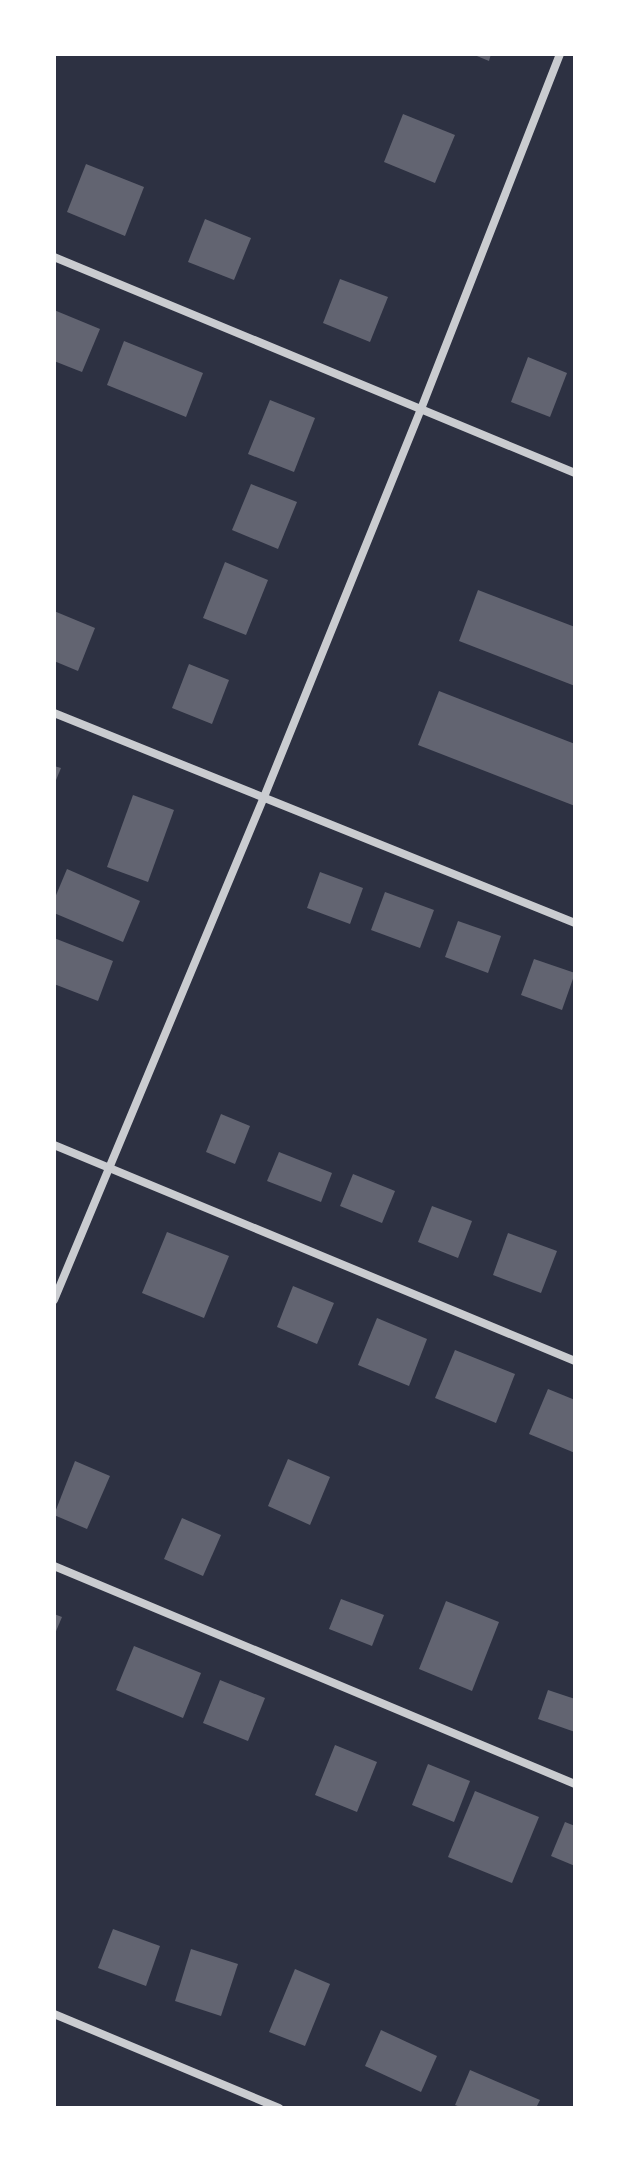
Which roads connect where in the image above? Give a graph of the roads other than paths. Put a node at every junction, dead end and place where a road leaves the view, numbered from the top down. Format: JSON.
{"nodes":[{"id":1,"x":560,"y":54,"type":"edge"},
{"id":2,"x":54,"y":257,"type":"edge"},
{"id":3,"x":421,"y":409,"type":"junction"},
{"id":4,"x":575,"y":473,"type":"edge"},
{"id":5,"x":54,"y":713,"type":"edge"},
{"id":6,"x":264,"y":797,"type":"junction"},
{"id":7,"x":575,"y":923,"type":"edge"},
{"id":8,"x":54,"y":1145,"type":"edge"},
{"id":9,"x":108,"y":1168,"type":"junction"},
{"id":10,"x":54,"y":1300,"type":"edge"},
{"id":11,"x":575,"y":1361,"type":"edge"},
{"id":12,"x":54,"y":1566,"type":"edge"},
{"id":13,"x":575,"y":1784,"type":"edge"},
{"id":14,"x":54,"y":2014,"type":"edge"},
{"id":15,"x":279,"y":2108,"type":"edge"}],
"edges":[{"from":1,"to":3,"type":"street"},
{"from":2,"to":3,"type":"street"},
{"from":3,"to":4,"type":"street"},
{"from":3,"to":6,"type":"street"},
{"from":5,"to":6,"type":"street"},
{"from":6,"to":7,"type":"street"},
{"from":6,"to":9,"type":"street"},
{"from":8,"to":9,"type":"street"},
{"from":9,"to":10,"type":"street"},
{"from":9,"to":11,"type":"street"},
{"from":12,"to":13,"type":"street"},
{"from":14,"to":15,"type":"street"}]}
